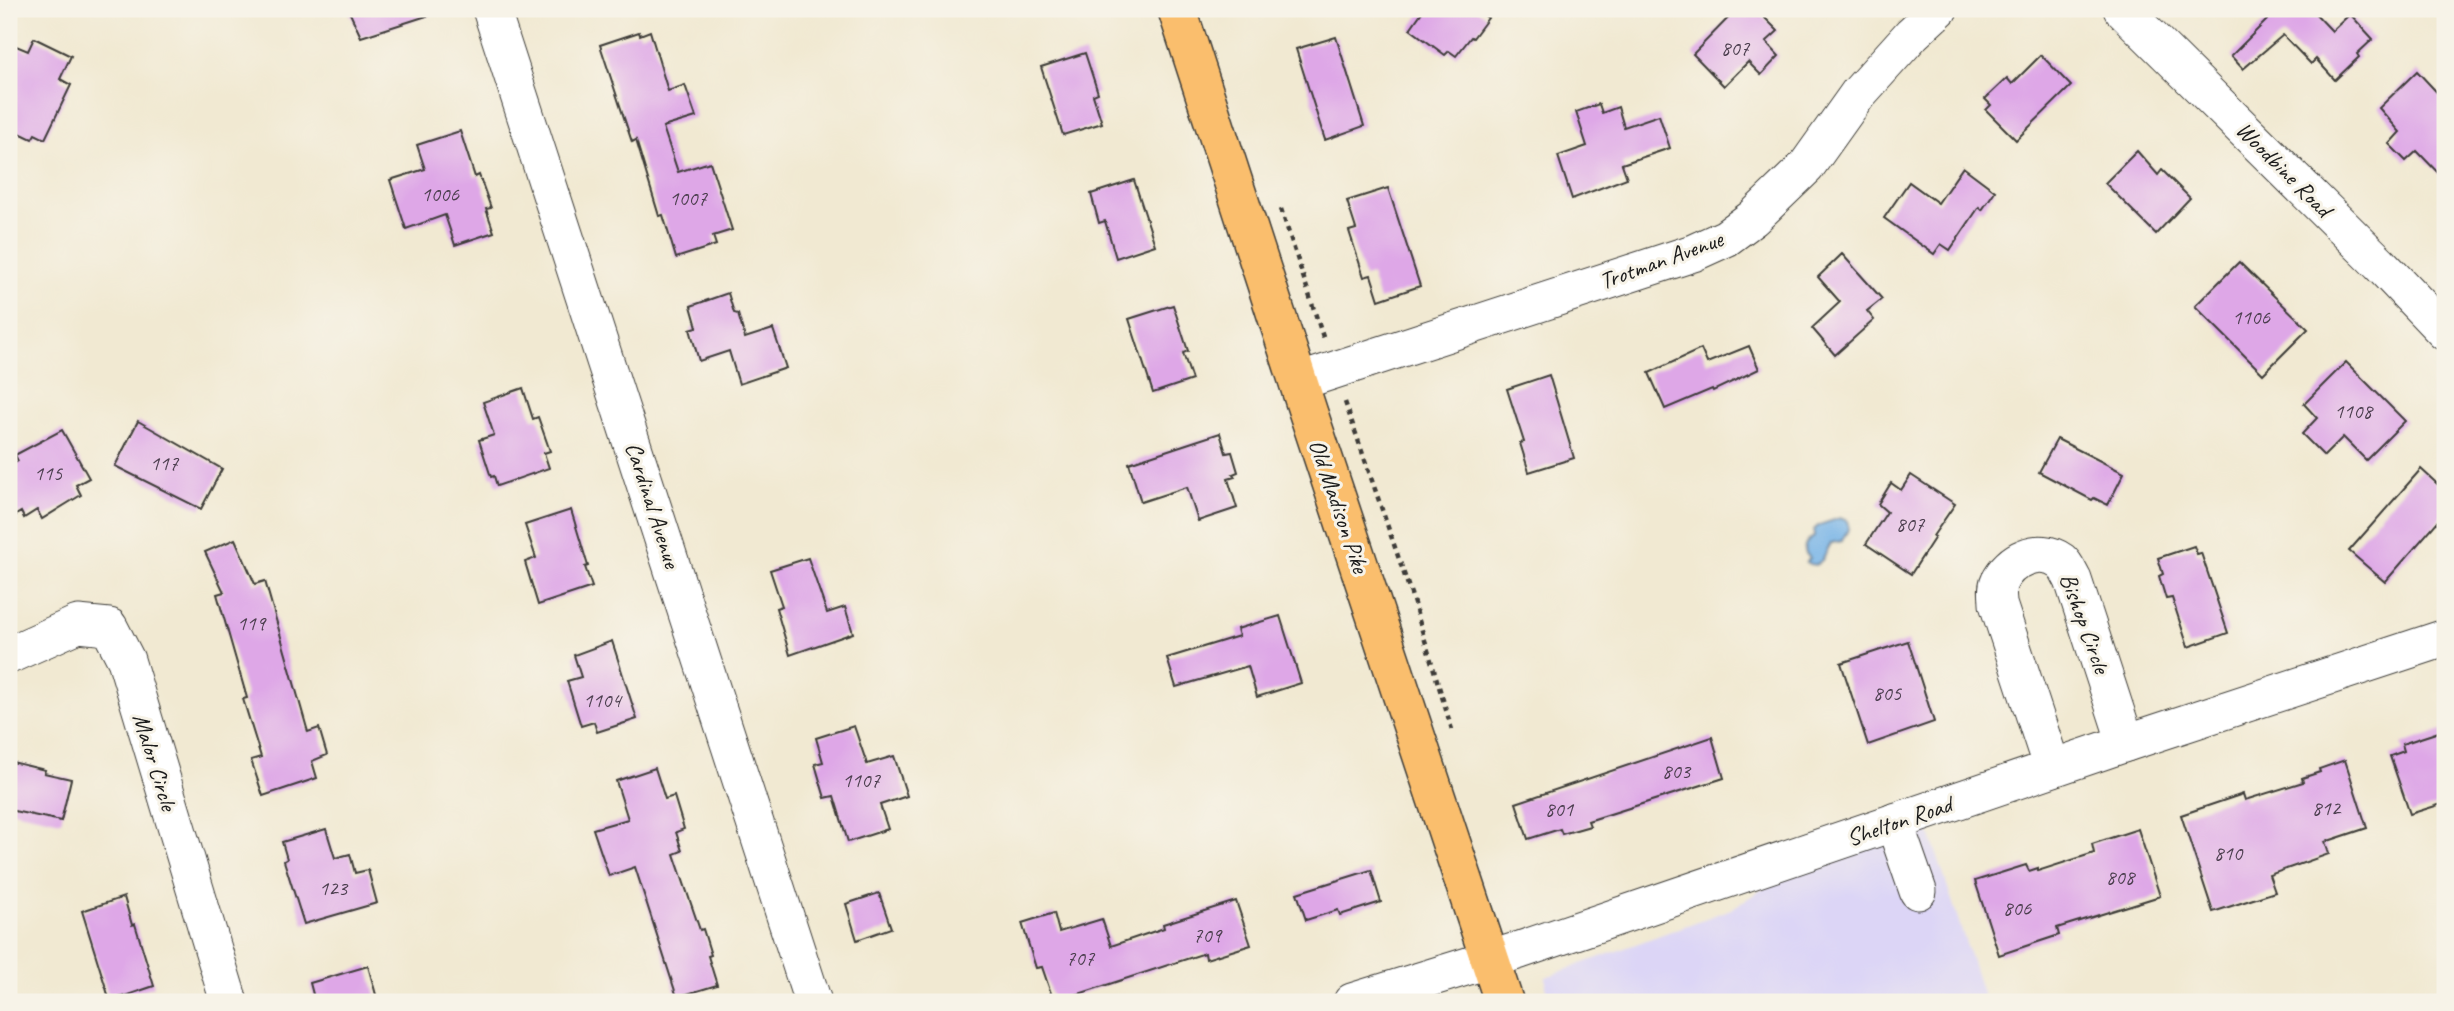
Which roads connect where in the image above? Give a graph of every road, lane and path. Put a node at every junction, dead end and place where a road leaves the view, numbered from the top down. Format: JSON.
{"nodes":[{"id":1,"x":491,"y":9,"type":"edge"},
{"id":2,"x":1939,"y":9,"type":"edge"},
{"id":3,"x":2122,"y":9,"type":"edge"},
{"id":4,"x":1185,"y":11,"type":"edge"},
{"id":5,"x":1279,"y":203,"type":"dead end"},
{"id":6,"x":2445,"y":332,"type":"edge"},
{"id":7,"x":1335,"y":372,"type":"junction"},
{"id":8,"x":1298,"y":382,"type":"junction"},
{"id":9,"x":1411,"y":594,"type":"dead end"},
{"id":10,"x":2445,"y":638,"type":"edge"},
{"id":11,"x":9,"y":655,"type":"edge"},
{"id":12,"x":2126,"y":743,"type":"junction"},
{"id":13,"x":2052,"y":768,"type":"junction"},
{"id":14,"x":1894,"y":822,"type":"junction"},
{"id":15,"x":1918,"y":891,"type":"dead end"},
{"id":16,"x":1490,"y":960,"type":"junction"},
{"id":17,"x":229,"y":1002,"type":"edge"},
{"id":18,"x":813,"y":1002,"type":"edge"},
{"id":19,"x":1352,"y":1002,"type":"edge"},
{"id":20,"x":1504,"y":1002,"type":"edge"}],
"edges":[{"from":1,"to":18,"type":"street","name":"Cardinal Avenue"},
{"from":2,"to":7,"type":"street","name":"Trotman Avenue"},
{"from":3,"to":6,"type":"street","name":"Woodbine Road"},
{"from":4,"to":8,"type":"main road","name":"Old Madison Pike"},
{"from":5,"to":7,"type":"path"},
{"from":7,"to":8,"type":"street","name":"Trotman Avenue"},
{"from":7,"to":9,"type":"path"},
{"from":8,"to":16,"type":"main road","name":"Old Madison Pike"},
{"from":10,"to":12,"type":"street","name":"Shelton Road"},
{"from":11,"to":17,"type":"street","name":"Malor Circle"},
{"from":12,"to":13,"type":"street","name":"Shelton Road"},
{"from":12,"to":13,"type":"street","name":"Bishop Circle"},
{"from":13,"to":14,"type":"street","name":"Shelton Road"},
{"from":14,"to":15,"type":"street"},
{"from":14,"to":16,"type":"street","name":"Shelton Road"},
{"from":16,"to":19,"type":"street","name":"Shelton Road"},
{"from":16,"to":20,"type":"main road","name":"Old Madison Pike"}]}
